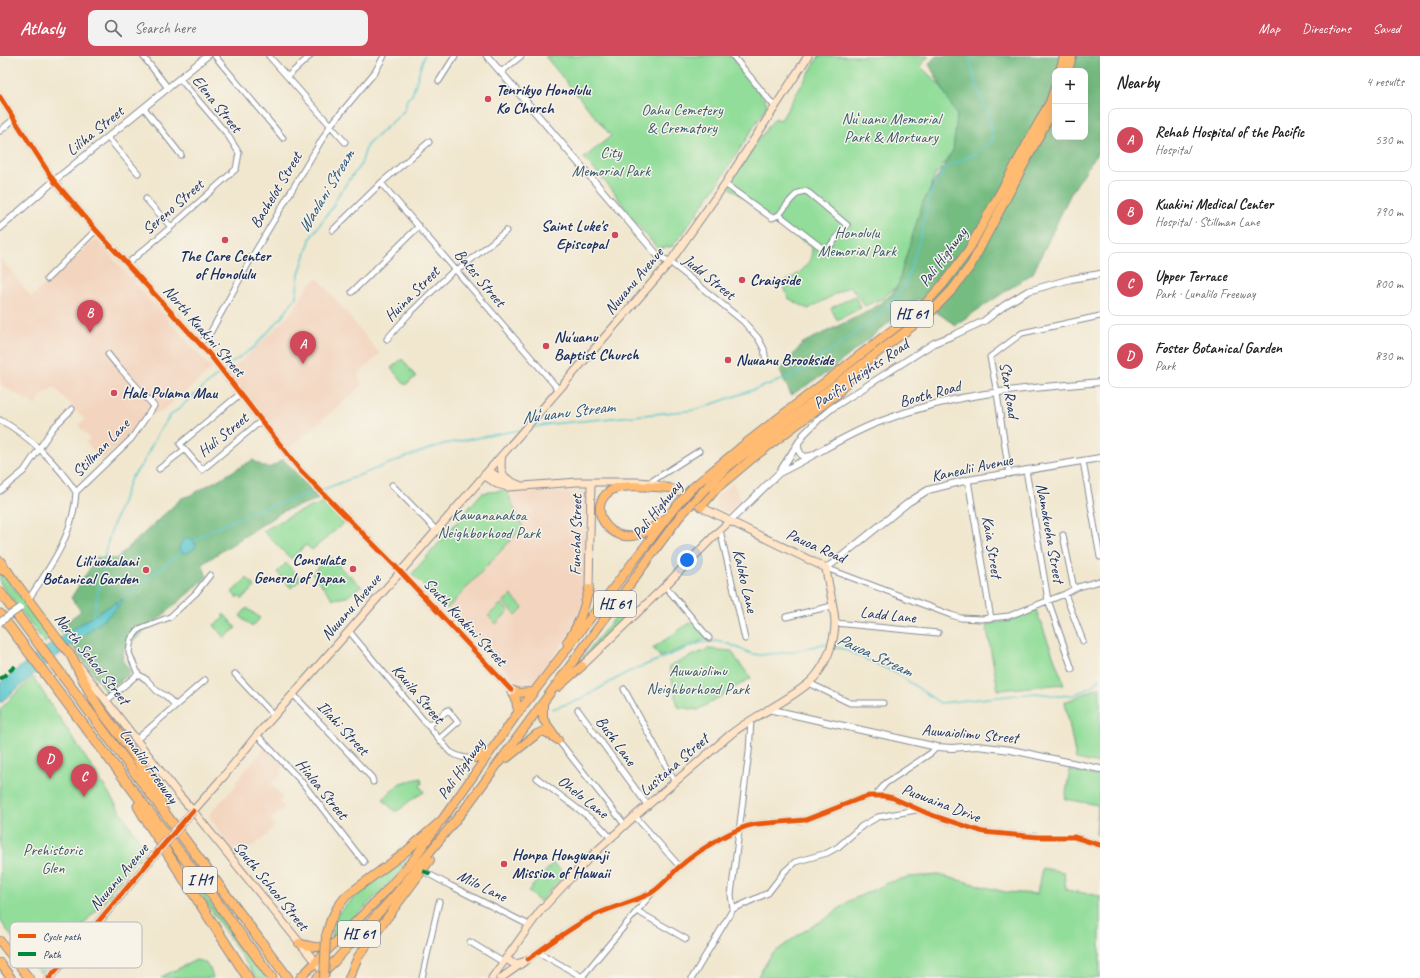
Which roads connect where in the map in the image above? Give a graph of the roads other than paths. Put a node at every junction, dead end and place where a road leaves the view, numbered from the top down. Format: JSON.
{"nodes":[{"id":1,"x":143,"y":56,"type":"edge"},
{"id":2,"x":215,"y":56,"type":"edge"},
{"id":3,"x":269,"y":56,"type":"edge"},
{"id":4,"x":310,"y":56,"type":"edge"},
{"id":5,"x":384,"y":56,"type":"edge"},
{"id":6,"x":455,"y":56,"type":"edge"},
{"id":7,"x":487,"y":56,"type":"edge"},
{"id":8,"x":521,"y":56,"type":"edge"},
{"id":9,"x":733,"y":56,"type":"edge"},
{"id":10,"x":808,"y":56,"type":"edge"},
{"id":11,"x":1064,"y":56,"type":"edge"},
{"id":12,"x":1072,"y":56,"type":"edge"},
{"id":13,"x":203,"y":57,"type":"edge"},
{"id":14,"x":1061,"y":68,"type":"edge"},
{"id":15,"x":1069,"y":68,"type":"edge"},
{"id":16,"x":501,"y":72,"type":"junction"},
{"id":17,"x":288,"y":76,"type":"junction"},
{"id":18,"x":180,"y":79,"type":"junction"},
{"id":19,"x":440,"y":81,"type":"dead end"},
{"id":20,"x":168,"y":88,"type":"junction"},
{"id":21,"x":1052,"y":96,"type":"edge"},
{"id":22,"x":0,"y":97,"type":"edge"},
{"id":23,"x":775,"y":107,"type":"junction"},
{"id":24,"x":144,"y":108,"type":"junction"},
{"id":25,"x":1052,"y":112,"type":"edge"},
{"id":26,"x":14,"y":119,"type":"junction"},
{"id":27,"x":330,"y":126,"type":"junction"},
{"id":28,"x":0,"y":131,"type":"edge"},
{"id":29,"x":108,"y":138,"type":"junction"},
{"id":30,"x":283,"y":138,"type":"dead end"},
{"id":31,"x":345,"y":142,"type":"dead end"},
{"id":32,"x":428,"y":142,"type":"dead end"},
{"id":33,"x":181,"y":155,"type":"dead end"},
{"id":34,"x":236,"y":169,"type":"joint"},
{"id":35,"x":138,"y":173,"type":"dead end"},
{"id":36,"x":54,"y":181,"type":"junction"},
{"id":37,"x":381,"y":183,"type":"junction"},
{"id":38,"x":725,"y":184,"type":"junction"},
{"id":39,"x":146,"y":199,"type":"dead end"},
{"id":40,"x":779,"y":214,"type":"junction"},
{"id":41,"x":419,"y":226,"type":"junction"},
{"id":42,"x":171,"y":227,"type":"junction"},
{"id":43,"x":0,"y":228,"type":"edge"},
{"id":44,"x":96,"y":230,"type":"junction"},
{"id":45,"x":333,"y":230,"type":"dead end"},
{"id":46,"x":506,"y":231,"type":"dead end"},
{"id":47,"x":670,"y":262,"type":"junction"},
{"id":48,"x":126,"y":264,"type":"junction"},
{"id":49,"x":456,"y":270,"type":"junction"},
{"id":50,"x":1100,"y":274,"type":"edge"},
{"id":51,"x":47,"y":279,"type":"dead end"},
{"id":52,"x":352,"y":292,"type":"dead end"},
{"id":53,"x":1100,"y":316,"type":"edge"},
{"id":54,"x":387,"y":339,"type":"dead end"},
{"id":55,"x":200,"y":343,"type":"junction"},
{"id":56,"x":108,"y":354,"type":"dead end"},
{"id":57,"x":766,"y":361,"type":"dead end"},
{"id":58,"x":866,"y":361,"type":"junction"},
{"id":59,"x":1100,"y":382,"type":"edge"},
{"id":60,"x":559,"y":390,"type":"junction"},
{"id":61,"x":997,"y":392,"type":"junction"},
{"id":62,"x":240,"y":394,"type":"junction"},
{"id":63,"x":72,"y":410,"type":"dead end"},
{"id":64,"x":0,"y":420,"type":"edge"},
{"id":65,"x":261,"y":421,"type":"junction"},
{"id":66,"x":798,"y":444,"type":"junction"},
{"id":67,"x":39,"y":449,"type":"junction"},
{"id":68,"x":184,"y":450,"type":"junction"},
{"id":69,"x":699,"y":451,"type":"dead end"},
{"id":70,"x":503,"y":454,"type":"junction"},
{"id":71,"x":813,"y":455,"type":"junction"},
{"id":72,"x":1100,"y":458,"type":"edge"},
{"id":73,"x":1083,"y":461,"type":"junction"},
{"id":74,"x":159,"y":469,"type":"dead end"},
{"id":75,"x":1026,"y":470,"type":"junction"},
{"id":76,"x":487,"y":473,"type":"junction"},
{"id":77,"x":779,"y":473,"type":"junction"},
{"id":78,"x":1009,"y":474,"type":"junction"},
{"id":79,"x":968,"y":480,"type":"junction"},
{"id":80,"x":591,"y":482,"type":"junction"},
{"id":81,"x":649,"y":483,"type":"junction"},
{"id":82,"x":392,"y":485,"type":"dead end"},
{"id":83,"x":521,"y":486,"type":"junction"},
{"id":84,"x":669,"y":488,"type":"junction"},
{"id":85,"x":0,"y":491,"type":"edge"},
{"id":86,"x":76,"y":492,"type":"junction"},
{"id":87,"x":701,"y":507,"type":"junction"},
{"id":88,"x":672,"y":511,"type":"junction"},
{"id":89,"x":730,"y":521,"type":"junction"},
{"id":90,"x":436,"y":530,"type":"junction"},
{"id":91,"x":720,"y":530,"type":"junction"},
{"id":92,"x":1063,"y":535,"type":"dead end"},
{"id":93,"x":1100,"y":557,"type":"edge"},
{"id":94,"x":0,"y":561,"type":"edge"},
{"id":95,"x":826,"y":568,"type":"junction"},
{"id":96,"x":4,"y":571,"type":"edge"},
{"id":97,"x":400,"y":572,"type":"junction"},
{"id":98,"x":210,"y":575,"type":"dead end"},
{"id":99,"x":1100,"y":581,"type":"edge"},
{"id":100,"x":665,"y":586,"type":"junction"},
{"id":101,"x":589,"y":589,"type":"joint"},
{"id":102,"x":1074,"y":589,"type":"junction"},
{"id":103,"x":0,"y":592,"type":"edge"},
{"id":104,"x":1065,"y":594,"type":"junction"},
{"id":105,"x":28,"y":600,"type":"junction"},
{"id":106,"x":1048,"y":600,"type":"junction"},
{"id":107,"x":832,"y":606,"type":"junction"},
{"id":108,"x":0,"y":614,"type":"edge"},
{"id":109,"x":786,"y":617,"type":"dead end"},
{"id":110,"x":991,"y":619,"type":"junction"},
{"id":111,"x":0,"y":622,"type":"edge"},
{"id":112,"x":835,"y":623,"type":"junction"},
{"id":113,"x":349,"y":631,"type":"junction"},
{"id":114,"x":938,"y":633,"type":"dead end"},
{"id":115,"x":709,"y":638,"type":"dead end"},
{"id":116,"x":745,"y":639,"type":"dead end"},
{"id":117,"x":1083,"y":641,"type":"dead end"},
{"id":118,"x":72,"y":656,"type":"junction"},
{"id":119,"x":582,"y":666,"type":"joint"},
{"id":120,"x":1072,"y":669,"type":"dead end"},
{"id":121,"x":138,"y":674,"type":"junction"},
{"id":122,"x":235,"y":674,"type":"dead end"},
{"id":123,"x":205,"y":680,"type":"dead end"},
{"id":124,"x":809,"y":683,"type":"junction"},
{"id":125,"x":624,"y":689,"type":"dead end"},
{"id":126,"x":511,"y":690,"type":"junction"},
{"id":127,"x":529,"y":692,"type":"junction"},
{"id":128,"x":551,"y":692,"type":"junction"},
{"id":129,"x":293,"y":694,"type":"junction"},
{"id":130,"x":106,"y":701,"type":"junction"},
{"id":131,"x":543,"y":703,"type":"junction"},
{"id":132,"x":883,"y":703,"type":"dead end"},
{"id":133,"x":175,"y":705,"type":"junction"},
{"id":134,"x":518,"y":707,"type":"junction"},
{"id":135,"x":768,"y":709,"type":"junction"},
{"id":136,"x":578,"y":710,"type":"dead end"},
{"id":137,"x":274,"y":716,"type":"junction"},
{"id":138,"x":751,"y":720,"type":"junction"},
{"id":139,"x":428,"y":726,"type":"junction"},
{"id":140,"x":257,"y":735,"type":"junction"},
{"id":141,"x":439,"y":739,"type":"junction"},
{"id":142,"x":136,"y":740,"type":"junction"},
{"id":143,"x":498,"y":740,"type":"junction"},
{"id":144,"x":558,"y":740,"type":"junction"},
{"id":145,"x":937,"y":747,"type":"junction"},
{"id":146,"x":490,"y":752,"type":"junction"},
{"id":147,"x":475,"y":758,"type":"joint"},
{"id":148,"x":1100,"y":768,"type":"edge"},
{"id":149,"x":494,"y":770,"type":"junction"},
{"id":150,"x":537,"y":778,"type":"dead end"},
{"id":151,"x":373,"y":782,"type":"dead end"},
{"id":152,"x":675,"y":782,"type":"junction"},
{"id":153,"x":126,"y":783,"type":"junction"},
{"id":154,"x":875,"y":796,"type":"junction"},
{"id":155,"x":648,"y":806,"type":"junction"},
{"id":156,"x":916,"y":810,"type":"junction"},
{"id":157,"x":193,"y":811,"type":"junction"},
{"id":158,"x":635,"y":816,"type":"junction"},
{"id":159,"x":457,"y":817,"type":"junction"},
{"id":160,"x":169,"y":819,"type":"junction"},
{"id":161,"x":442,"y":820,"type":"junction"},
{"id":162,"x":625,"y":825,"type":"junction"},
{"id":163,"x":740,"y":830,"type":"junction"},
{"id":164,"x":611,"y":838,"type":"junction"},
{"id":165,"x":1100,"y":845,"type":"edge"},
{"id":166,"x":364,"y":862,"type":"dead end"},
{"id":167,"x":680,"y":867,"type":"junction"},
{"id":168,"x":423,"y":871,"type":"junction"},
{"id":169,"x":653,"y":892,"type":"junction"},
{"id":170,"x":439,"y":902,"type":"dead end"},
{"id":171,"x":733,"y":909,"type":"junction"},
{"id":172,"x":637,"y":912,"type":"junction"},
{"id":173,"x":98,"y":922,"type":"edge"},
{"id":174,"x":247,"y":924,"type":"junction"},
{"id":175,"x":529,"y":924,"type":"junction"},
{"id":176,"x":344,"y":934,"type":"junction"},
{"id":177,"x":686,"y":939,"type":"dead end"},
{"id":178,"x":0,"y":941,"type":"edge"},
{"id":179,"x":470,"y":942,"type":"dead end"},
{"id":180,"x":299,"y":943,"type":"junction"},
{"id":181,"x":538,"y":952,"type":"junction"},
{"id":182,"x":10,"y":954,"type":"edge"},
{"id":183,"x":528,"y":959,"type":"junction"},
{"id":184,"x":504,"y":960,"type":"junction"},
{"id":185,"x":316,"y":962,"type":"junction"},
{"id":186,"x":0,"y":963,"type":"edge"},
{"id":187,"x":21,"y":968,"type":"edge"},
{"id":188,"x":58,"y":968,"type":"edge"},
{"id":189,"x":325,"y":976,"type":"edge"},
{"id":190,"x":583,"y":977,"type":"edge"},
{"id":191,"x":11,"y":978,"type":"edge"},
{"id":192,"x":29,"y":978,"type":"edge"},
{"id":193,"x":49,"y":978,"type":"edge"},
{"id":194,"x":248,"y":978,"type":"edge"},
{"id":195,"x":272,"y":978,"type":"edge"},
{"id":196,"x":288,"y":978,"type":"edge"},
{"id":197,"x":294,"y":978,"type":"edge"},
{"id":198,"x":300,"y":978,"type":"edge"},
{"id":199,"x":317,"y":978,"type":"edge"},
{"id":200,"x":349,"y":978,"type":"edge"},
{"id":201,"x":422,"y":978,"type":"edge"},
{"id":202,"x":492,"y":978,"type":"edge"},
{"id":203,"x":502,"y":978,"type":"edge"},
{"id":204,"x":692,"y":978,"type":"edge"}],
"edges":[{"from":1,"to":20,"type":"street"},
{"from":2,"to":30,"type":"street"},
{"from":3,"to":17,"type":"street"},
{"from":4,"to":17,"type":"street"},
{"from":5,"to":27,"type":"street","name":"Bachelot Street"},
{"from":6,"to":19,"type":"street"},
{"from":7,"to":16,"type":"street","name":"Judd Street"},
{"from":8,"to":16,"type":"street"},
{"from":9,"to":23,"type":"street"},
{"from":10,"to":23,"type":"main road","name":"Nuuanu Avenue"},
{"from":11,"to":14,"type":"main road"},
{"from":12,"to":15,"type":"main road"},
{"from":13,"to":18,"type":"street","name":"Liliha Street"},
{"from":16,"to":47,"type":"street","name":"Judd Street"},
{"from":17,"to":27,"type":"street"},
{"from":18,"to":20,"type":"street","name":"Liliha Street"},
{"from":18,"to":34,"type":"street","name":"Elena Street"},
{"from":20,"to":24,"type":"street","name":"Liliha Street"},
{"from":21,"to":88,"type":"main road","name":"Pali Highway","number":"HI 61","bridge":true},
{"from":22,"to":26,"type":"street","name":"North Kuakini Street"},
{"from":23,"to":38,"type":"main road","name":"Nuuanu Avenue"},
{"from":24,"to":29,"type":"street","name":"Liliha Street"},
{"from":24,"to":33,"type":"street"},
{"from":25,"to":58,"type":"main road","name":"Pali Highway","number":"HI 61"},
{"from":26,"to":28,"type":"street"},
{"from":26,"to":36,"type":"street","name":"North Kuakini Street"},
{"from":27,"to":31,"type":"street"},
{"from":27,"to":55,"type":"street","name":"Bachelot Street"},
{"from":29,"to":35,"type":"street"},
{"from":29,"to":36,"type":"street","name":"Liliha Street"},
{"from":32,"to":37,"type":"street"},
{"from":34,"to":42,"type":"street","name":"Sereno Street"},
{"from":36,"to":43,"type":"street","name":"Liliha Street"},
{"from":36,"to":44,"type":"street","name":"North Kuakini Street"},
{"from":37,"to":41,"type":"street","name":"Bates Street"},
{"from":37,"to":45,"type":"street"},
{"from":38,"to":40,"type":"street"},
{"from":38,"to":47,"type":"main road","name":"Nuuanu Avenue"},
{"from":39,"to":42,"type":"street"},
{"from":40,"to":40,"type":"street"},
{"from":41,"to":49,"type":"street","name":"Bates Street"},
{"from":41,"to":52,"type":"street"},
{"from":42,"to":48,"type":"street","name":"Sereno Street"},
{"from":44,"to":48,"type":"street","name":"North Kuakini Street"},
{"from":44,"to":51,"type":"street"},
{"from":46,"to":49,"type":"street","name":"Huina Street"},
{"from":47,"to":57,"type":"street","name":"Judd Street"},
{"from":47,"to":60,"type":"main road","name":"Nuuanu Avenue"},
{"from":48,"to":55,"type":"street","name":"North Kuakini Street"},
{"from":49,"to":54,"type":"street","name":"Huina Street"},
{"from":49,"to":60,"type":"street","name":"Bates Street"},
{"from":50,"to":66,"type":"street","name":"Pacific Heights Road"},
{"from":53,"to":61,"type":"street","name":"Star Road"},
{"from":55,"to":62,"type":"street","name":"North Kuakini Street"},
{"from":56,"to":86,"type":"street","name":"Stillman Lane"},
{"from":58,"to":87,"type":"main road"},
{"from":58,"to":128,"type":"main road","name":"Pali Highway","number":"HI 61","bridge":true},
{"from":59,"to":61,"type":"street","name":"Booth Road"},
{"from":60,"to":70,"type":"main road","name":"Nuuanu Avenue"},
{"from":61,"to":71,"type":"street","name":"Booth Road"},
{"from":61,"to":78,"type":"street","name":"Star Road"},
{"from":62,"to":65,"type":"street","name":"North Kuakini Street"},
{"from":62,"to":68,"type":"street"},
{"from":63,"to":67,"type":"street"},
{"from":64,"to":67,"type":"street"},
{"from":65,"to":68,"type":"street","name":"Huli Street"},
{"from":65,"to":97,"type":"street","name":"North Kuakini Street"},
{"from":66,"to":71,"type":"street"},
{"from":66,"to":77,"type":"street","name":"Pacific Heights Road"},
{"from":67,"to":85,"type":"street"},
{"from":67,"to":86,"type":"street"},
{"from":68,"to":74,"type":"street"},
{"from":69,"to":81,"type":"street"},
{"from":70,"to":76,"type":"main road","name":"Nuuanu Avenue"},
{"from":70,"to":83,"type":"main road"},
{"from":71,"to":77,"type":"street","name":"Booth Road"},
{"from":72,"to":73,"type":"street","name":"Kanealii Avenue"},
{"from":73,"to":75,"type":"street","name":"Kanealii Avenue"},
{"from":73,"to":93,"type":"street"},
{"from":75,"to":78,"type":"street","name":"Kanealii Avenue"},
{"from":75,"to":106,"type":"street","name":"Namokueha Street"},
{"from":76,"to":83,"type":"main road","name":"Pauoa Road"},
{"from":76,"to":90,"type":"main road","name":"Nuuanu Avenue"},
{"from":77,"to":89,"type":"street","name":"Pacific Heights Road"},
{"from":78,"to":79,"type":"street","name":"Kanealii Avenue"},
{"from":79,"to":95,"type":"street","name":"Kanealii Avenue"},
{"from":79,"to":110,"type":"street","name":"Kaia Street"},
{"from":80,"to":81,"type":"main road","name":"Pauoa Road"},
{"from":80,"to":83,"type":"main road","name":"Pauoa Road"},
{"from":80,"to":101,"type":"main road","name":"Funchal Street"},
{"from":81,"to":84,"type":"main road","name":"Pauoa Road"},
{"from":82,"to":90,"type":"street"},
{"from":84,"to":87,"type":"main road","name":"Pauoa Road"},
{"from":84,"to":88,"type":"main road"},
{"from":86,"to":105,"type":"street","name":"Stillman Lane"},
{"from":87,"to":89,"type":"main road","name":"Pauoa Road"},
{"from":88,"to":143,"type":"main road","name":"Pali Highway","number":"HI 61"},
{"from":89,"to":91,"type":"main road","name":"Pacific Heights Road"},
{"from":89,"to":95,"type":"main road","name":"Pauoa Road"},
{"from":90,"to":97,"type":"main road","name":"Nuuanu Avenue"},
{"from":91,"to":100,"type":"main road","name":"Pacific Heights Road"},
{"from":91,"to":116,"type":"street","name":"Kaloko Lane"},
{"from":92,"to":102,"type":"street"},
{"from":94,"to":96,"type":"main road","name":"North School Street"},
{"from":95,"to":107,"type":"main road","name":"Lusitana Street"},
{"from":95,"to":110,"type":"street","name":"Pauoa Road"},
{"from":96,"to":105,"type":"main road","name":"North School Street"},
{"from":97,"to":113,"type":"main road","name":"Nuuanu Avenue"},
{"from":97,"to":126,"type":"street","name":"South Kuakini Street"},
{"from":98,"to":121,"type":"street"},
{"from":99,"to":102,"type":"street","name":"Pauoa Road"},
{"from":100,"to":115,"type":"street"},
{"from":100,"to":119,"type":"main road","name":"Pacific Heights Road"},
{"from":101,"to":127,"type":"main road"},
{"from":102,"to":104,"type":"street","name":"Pauoa Road"},
{"from":103,"to":160,"type":"highway","name":"Lunalilo Freeway","number":"I H1"},
{"from":104,"to":106,"type":"street","name":"Pauoa Road"},
{"from":104,"to":117,"type":"street"},
{"from":105,"to":111,"type":"street","bridge":true},
{"from":105,"to":118,"type":"main road","name":"North School Street"},
{"from":106,"to":110,"type":"street","name":"Pauoa Road"},
{"from":106,"to":120,"type":"street","name":"Namokueha Street"},
{"from":107,"to":109,"type":"street"},
{"from":107,"to":112,"type":"main road","name":"Lusitana Street"},
{"from":108,"to":153,"type":"highway","name":"Lunalilo Freeway","number":"I H1"},
{"from":112,"to":114,"type":"street","name":"Ladd Lane"},
{"from":112,"to":124,"type":"main road","name":"Lusitana Street"},
{"from":113,"to":129,"type":"main road","name":"Nuuanu Avenue"},
{"from":113,"to":139,"type":"street","name":"Kauila Street"},
{"from":118,"to":130,"type":"main road","name":"North School Street"},
{"from":118,"to":160,"type":"highway"},
{"from":119,"to":128,"type":"main road"},
{"from":121,"to":130,"type":"street"},
{"from":121,"to":133,"type":"street"},
{"from":122,"to":137,"type":"street"},
{"from":123,"to":133,"type":"street"},
{"from":124,"to":132,"type":"street"},
{"from":124,"to":135,"type":"main road","name":"Lusitana Street"},
{"from":125,"to":152,"type":"street"},
{"from":126,"to":127,"type":"main road"},
{"from":126,"to":134,"type":"main road"},
{"from":127,"to":134,"type":"main road"},
{"from":128,"to":131,"type":"main road","name":"Pali Highway","number":"HI 61"},
{"from":129,"to":137,"type":"main road","name":"Nuuanu Avenue"},
{"from":129,"to":151,"type":"street","name":"Iliahi Street"},
{"from":130,"to":142,"type":"main road","name":"North School Street"},
{"from":131,"to":144,"type":"main road"},
{"from":131,"to":149,"type":"main road","name":"Pali Highway","number":"HI 61"},
{"from":133,"to":142,"type":"street"},
{"from":134,"to":143,"type":"main road"},
{"from":135,"to":138,"type":"main road","name":"Lusitana Street"},
{"from":135,"to":145,"type":"street","name":"Auwaiolimu Street"},
{"from":136,"to":155,"type":"street","name":"Bush Lane"},
{"from":137,"to":140,"type":"main road","name":"Nuuanu Avenue"},
{"from":138,"to":152,"type":"main road","name":"Lusitana Street"},
{"from":138,"to":163,"type":"street"},
{"from":139,"to":141,"type":"street","name":"Kauila Street"},
{"from":139,"to":141,"type":"street"},
{"from":140,"to":157,"type":"main road","name":"Nuuanu Avenue"},
{"from":140,"to":166,"type":"street","name":"Hialoa Street"},
{"from":141,"to":147,"type":"street","name":"Kauila Street"},
{"from":142,"to":157,"type":"main road","name":"North School Street"},
{"from":143,"to":146,"type":"main road","name":"Pali Highway","number":"HI 61"},
{"from":144,"to":149,"type":"main road"},
{"from":144,"to":162,"type":"street"},
{"from":145,"to":148,"type":"street","name":"Auwaiolimu Street"},
{"from":145,"to":154,"type":"street"},
{"from":146,"to":147,"type":"main road"},
{"from":146,"to":161,"type":"main road","name":"Pali Highway","number":"HI 61"},
{"from":149,"to":159,"type":"main road","name":"Pali Highway","number":"HI 61"},
{"from":150,"to":164,"type":"street","name":"Ohelo Lane"},
{"from":152,"to":155,"type":"main road","name":"Lusitana Street"},
{"from":153,"to":194,"type":"highway"},
{"from":153,"to":195,"type":"highway","name":"Lunalilo Freeway","number":"I H1"},
{"from":154,"to":156,"type":"street","name":"Puowaina Drive"},
{"from":154,"to":163,"type":"street","name":"Puowaina Drive"},
{"from":155,"to":158,"type":"main road","name":"Lusitana Street"},
{"from":156,"to":165,"type":"street","name":"Puowaina Drive"},
{"from":156,"to":171,"type":"street"},
{"from":157,"to":173,"type":"main road","name":"Nuuanu Avenue","bridge":true},
{"from":157,"to":180,"type":"main road","name":"South School Street"},
{"from":158,"to":162,"type":"main road","name":"Lusitana Street"},
{"from":158,"to":167,"type":"street"},
{"from":159,"to":168,"type":"main road"},
{"from":159,"to":189,"type":"main road","name":"Pali Highway","number":"HI 61"},
{"from":160,"to":174,"type":"highway","name":"Lunalilo Freeway","number":"I H1"},
{"from":161,"to":176,"type":"main road","name":"Pali Highway","number":"HI 61"},
{"from":161,"to":189,"type":"main road","bridge":true},
{"from":162,"to":164,"type":"main road","name":"Lusitana Street"},
{"from":163,"to":167,"type":"street","name":"Puowaina Drive"},
{"from":163,"to":171,"type":"street"},
{"from":164,"to":175,"type":"main road","name":"Lusitana Street"},
{"from":167,"to":169,"type":"street","name":"Puowaina Drive"},
{"from":168,"to":175,"type":"street","name":"Milo Lane"},
{"from":168,"to":200,"type":"main road"},
{"from":169,"to":172,"type":"street"},
{"from":169,"to":181,"type":"street","name":"Puowaina Drive"},
{"from":170,"to":201,"type":"street"},
{"from":171,"to":204,"type":"street"},
{"from":172,"to":177,"type":"street"},
{"from":172,"to":190,"type":"street"},
{"from":174,"to":196,"type":"highway","name":"Lunalilo Freeway","number":"I H1"},
{"from":174,"to":197,"type":"highway"},
{"from":175,"to":184,"type":"main road","name":"Lusitana Street"},
{"from":176,"to":180,"type":"main road"},
{"from":176,"to":185,"type":"main road","name":"Pali Highway","number":"HI 61"},
{"from":178,"to":182,"type":"main road"},
{"from":179,"to":184,"type":"street"},
{"from":180,"to":185,"type":"main road","name":"South School Street"},
{"from":181,"to":183,"type":"street","name":"Puowaina Drive"},
{"from":181,"to":190,"type":"street"},
{"from":183,"to":184,"type":"main road"},
{"from":183,"to":203,"type":"main road"},
{"from":184,"to":202,"type":"main road","name":"Lusitana Street"},
{"from":185,"to":189,"type":"main road","name":"South School Street"},
{"from":185,"to":198,"type":"main road","name":"Pali Highway","number":"HI 61"},
{"from":186,"to":191,"type":"main road"},
{"from":187,"to":192,"type":"main road"},
{"from":188,"to":193,"type":"main road","name":"Nuuanu Avenue","bridge":true},
{"from":189,"to":199,"type":"main road","name":"Pali Highway","number":"HI 61"}]}
